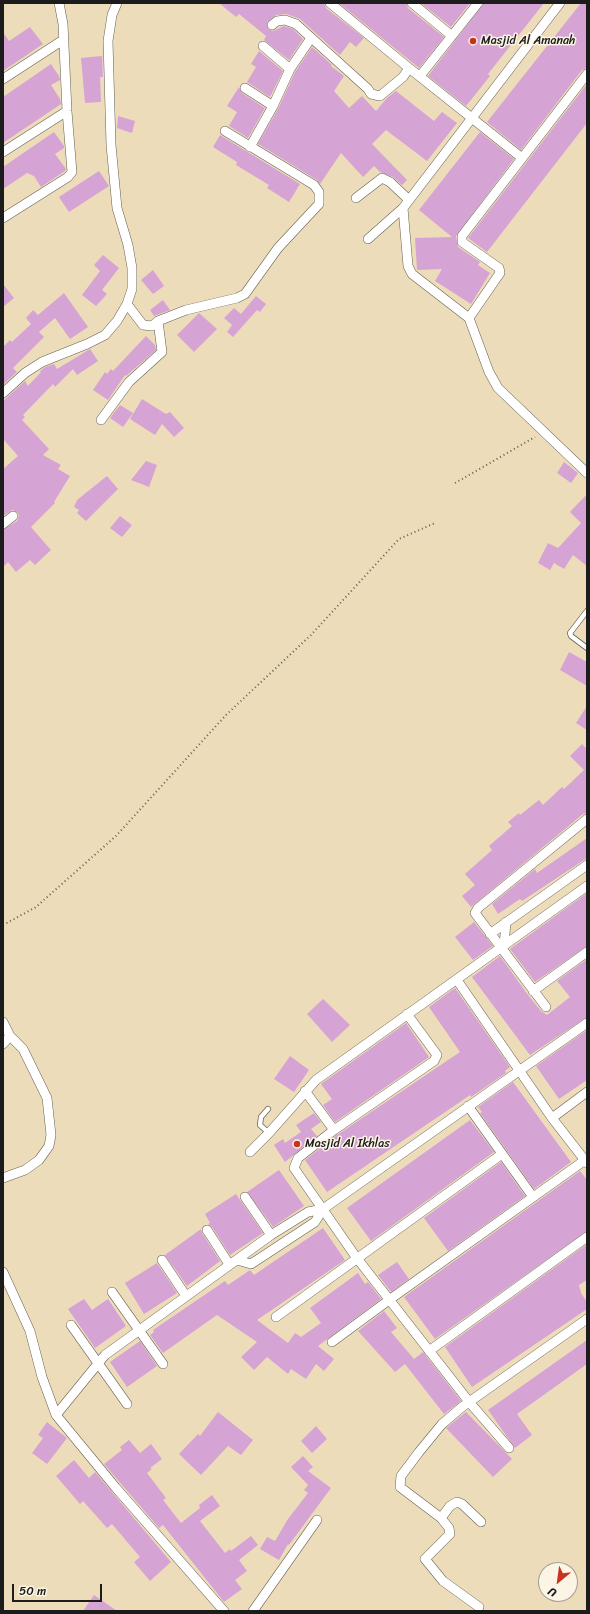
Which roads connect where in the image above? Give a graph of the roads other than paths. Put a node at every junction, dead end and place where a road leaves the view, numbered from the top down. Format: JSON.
{"nodes":[{"id":1,"x":59,"y":3,"type":"edge"},
{"id":2,"x":117,"y":3,"type":"edge"},
{"id":3,"x":330,"y":3,"type":"edge"},
{"id":4,"x":412,"y":3,"type":"edge"},
{"id":5,"x":478,"y":3,"type":"edge"},
{"id":6,"x":560,"y":3,"type":"edge"},
{"id":7,"x":272,"y":25,"type":"dead end"},
{"id":8,"x":452,"y":36,"type":"junction"},
{"id":9,"x":311,"y":38,"type":"junction"},
{"id":10,"x":63,"y":40,"type":"junction"},
{"id":11,"x":263,"y":46,"type":"dead end"},
{"id":12,"x":409,"y":68,"type":"junction"},
{"id":13,"x":290,"y":69,"type":"junction"},
{"id":14,"x":587,"y":74,"type":"edge"},
{"id":15,"x":420,"y":76,"type":"junction"},
{"id":16,"x":3,"y":79,"type":"edge"},
{"id":17,"x":245,"y":88,"type":"dead end"},
{"id":18,"x":273,"y":106,"type":"junction"},
{"id":19,"x":67,"y":111,"type":"junction"},
{"id":20,"x":472,"y":117,"type":"junction"},
{"id":21,"x":225,"y":130,"type":"dead end"},
{"id":22,"x":250,"y":147,"type":"junction"},
{"id":23,"x":3,"y":152,"type":"edge"},
{"id":24,"x":522,"y":158,"type":"junction"},
{"id":25,"x":356,"y":198,"type":"dead end"},
{"id":26,"x":406,"y":204,"type":"junction"},
{"id":27,"x":3,"y":218,"type":"edge"},
{"id":28,"x":368,"y":239,"type":"dead end"},
{"id":29,"x":127,"y":304,"type":"junction"},
{"id":30,"x":469,"y":318,"type":"junction"},
{"id":31,"x":158,"y":321,"type":"junction"},
{"id":32,"x":3,"y":393,"type":"edge"},
{"id":33,"x":101,"y":420,"type":"dead end"},
{"id":34,"x":587,"y":473,"type":"edge"},
{"id":35,"x":13,"y":516,"type":"dead end"},
{"id":36,"x":3,"y":524,"type":"edge"},
{"id":37,"x":587,"y":610,"type":"edge"},
{"id":38,"x":587,"y":648,"type":"edge"},
{"id":39,"x":587,"y":819,"type":"edge"},
{"id":40,"x":587,"y":865,"type":"edge"},
{"id":41,"x":587,"y":886,"type":"edge"},
{"id":42,"x":506,"y":922,"type":"junction"},
{"id":43,"x":490,"y":934,"type":"junction"},
{"id":44,"x":502,"y":947,"type":"junction"},
{"id":45,"x":587,"y":952,"type":"edge"},
{"id":46,"x":457,"y":980,"type":"junction"},
{"id":47,"x":533,"y":991,"type":"junction"},
{"id":48,"x":546,"y":1008,"type":"dead end"},
{"id":49,"x":407,"y":1014,"type":"junction"},
{"id":50,"x":3,"y":1022,"type":"edge"},
{"id":51,"x":587,"y":1023,"type":"edge"},
{"id":52,"x":10,"y":1036,"type":"junction"},
{"id":53,"x":3,"y":1044,"type":"edge"},
{"id":54,"x":518,"y":1070,"type":"junction"},
{"id":55,"x":306,"y":1091,"type":"junction"},
{"id":56,"x":587,"y":1092,"type":"edge"},
{"id":57,"x":468,"y":1106,"type":"junction"},
{"id":58,"x":268,"y":1108,"type":"dead end"},
{"id":59,"x":552,"y":1118,"type":"junction"},
{"id":60,"x":334,"y":1130,"type":"junction"},
{"id":61,"x":269,"y":1133,"type":"junction"},
{"id":62,"x":250,"y":1152,"type":"dead end"},
{"id":63,"x":502,"y":1154,"type":"junction"},
{"id":64,"x":586,"y":1162,"type":"edge"},
{"id":65,"x":3,"y":1178,"type":"edge"},
{"id":66,"x":245,"y":1197,"type":"dead end"},
{"id":67,"x":533,"y":1197,"type":"junction"},
{"id":68,"x":323,"y":1209,"type":"junction"},
{"id":69,"x":207,"y":1230,"type":"dead end"},
{"id":70,"x":271,"y":1235,"type":"junction"},
{"id":71,"x":587,"y":1237,"type":"edge"},
{"id":72,"x":356,"y":1257,"type":"junction"},
{"id":73,"x":162,"y":1260,"type":"dead end"},
{"id":74,"x":233,"y":1262,"type":"junction"},
{"id":75,"x":3,"y":1272,"type":"edge"},
{"id":76,"x":112,"y":1292,"type":"dead end"},
{"id":77,"x":186,"y":1296,"type":"junction"},
{"id":78,"x":389,"y":1300,"type":"junction"},
{"id":79,"x":276,"y":1317,"type":"dead end"},
{"id":80,"x":587,"y":1319,"type":"edge"},
{"id":81,"x":71,"y":1325,"type":"dead end"},
{"id":82,"x":139,"y":1329,"type":"junction"},
{"id":83,"x":332,"y":1342,"type":"dead end"},
{"id":84,"x":429,"y":1350,"type":"junction"},
{"id":85,"x":98,"y":1362,"type":"junction"},
{"id":86,"x":163,"y":1364,"type":"dead end"},
{"id":87,"x":470,"y":1403,"type":"junction"},
{"id":88,"x":127,"y":1404,"type":"dead end"},
{"id":89,"x":56,"y":1415,"type":"junction"},
{"id":90,"x":509,"y":1448,"type":"dead end"},
{"id":91,"x":441,"y":1518,"type":"junction"},
{"id":92,"x":316,"y":1520,"type":"dead end"},
{"id":93,"x":481,"y":1522,"type":"dead end"},
{"id":94,"x":480,"y":1610,"type":"edge"},
{"id":95,"x":224,"y":1611,"type":"edge"},
{"id":96,"x":253,"y":1611,"type":"edge"}],
"edges":[{"from":1,"to":10,"type":"street"},
{"from":2,"to":29,"type":"street"},
{"from":3,"to":12,"type":"street"},
{"from":4,"to":8,"type":"street"},
{"from":5,"to":8,"type":"street"},
{"from":6,"to":20,"type":"street"},
{"from":7,"to":9,"type":"street"},
{"from":8,"to":15,"type":"street"},
{"from":9,"to":12,"type":"street"},
{"from":9,"to":13,"type":"street"},
{"from":10,"to":16,"type":"street"},
{"from":10,"to":19,"type":"street"},
{"from":11,"to":13,"type":"street"},
{"from":12,"to":15,"type":"street"},
{"from":13,"to":18,"type":"street"},
{"from":14,"to":24,"type":"street"},
{"from":15,"to":20,"type":"street"},
{"from":17,"to":18,"type":"street"},
{"from":18,"to":22,"type":"street"},
{"from":19,"to":23,"type":"street"},
{"from":19,"to":27,"type":"street"},
{"from":20,"to":24,"type":"street"},
{"from":20,"to":26,"type":"street"},
{"from":21,"to":22,"type":"street"},
{"from":22,"to":31,"type":"street"},
{"from":24,"to":30,"type":"street"},
{"from":25,"to":26,"type":"street"},
{"from":26,"to":28,"type":"street"},
{"from":26,"to":30,"type":"street"},
{"from":29,"to":31,"type":"street"},
{"from":29,"to":32,"type":"street"},
{"from":30,"to":34,"type":"street"},
{"from":31,"to":33,"type":"street"},
{"from":35,"to":36,"type":"street"},
{"from":37,"to":38,"type":"lane"},
{"from":39,"to":43,"type":"street"},
{"from":40,"to":42,"type":"street"},
{"from":41,"to":44,"type":"street"},
{"from":42,"to":43,"type":"street"},
{"from":42,"to":44,"type":"street"},
{"from":43,"to":44,"type":"street"},
{"from":44,"to":46,"type":"street"},
{"from":44,"to":47,"type":"street"},
{"from":45,"to":47,"type":"street"},
{"from":46,"to":49,"type":"street"},
{"from":46,"to":54,"type":"street"},
{"from":47,"to":48,"type":"street"},
{"from":49,"to":55,"type":"street"},
{"from":49,"to":60,"type":"street"},
{"from":50,"to":52,"type":"street"},
{"from":51,"to":54,"type":"street"},
{"from":52,"to":53,"type":"street"},
{"from":52,"to":65,"type":"street"},
{"from":54,"to":57,"type":"street"},
{"from":54,"to":59,"type":"street"},
{"from":55,"to":60,"type":"street"},
{"from":55,"to":61,"type":"street"},
{"from":56,"to":59,"type":"street"},
{"from":57,"to":63,"type":"street"},
{"from":57,"to":68,"type":"street"},
{"from":58,"to":61,"type":"lane"},
{"from":59,"to":64,"type":"street"},
{"from":60,"to":68,"type":"street"},
{"from":61,"to":62,"type":"street"},
{"from":63,"to":67,"type":"street"},
{"from":63,"to":72,"type":"street"},
{"from":64,"to":67,"type":"street"},
{"from":66,"to":70,"type":"street"},
{"from":67,"to":78,"type":"street"},
{"from":68,"to":70,"type":"street"},
{"from":68,"to":72,"type":"street"},
{"from":68,"to":74,"type":"street"},
{"from":69,"to":74,"type":"street"},
{"from":70,"to":74,"type":"street"},
{"from":71,"to":84,"type":"street"},
{"from":72,"to":78,"type":"street"},
{"from":72,"to":79,"type":"street"},
{"from":73,"to":77,"type":"street"},
{"from":74,"to":77,"type":"street"},
{"from":75,"to":89,"type":"street"},
{"from":76,"to":82,"type":"street"},
{"from":77,"to":82,"type":"street"},
{"from":78,"to":83,"type":"street"},
{"from":78,"to":84,"type":"street"},
{"from":80,"to":87,"type":"street"},
{"from":81,"to":85,"type":"street"},
{"from":82,"to":85,"type":"street"},
{"from":82,"to":86,"type":"street"},
{"from":84,"to":87,"type":"street"},
{"from":85,"to":88,"type":"street"},
{"from":85,"to":89,"type":"street"},
{"from":87,"to":90,"type":"street"},
{"from":87,"to":91,"type":"street"},
{"from":89,"to":95,"type":"street"},
{"from":91,"to":93,"type":"street"},
{"from":91,"to":94,"type":"street"},
{"from":92,"to":96,"type":"street"}]}
